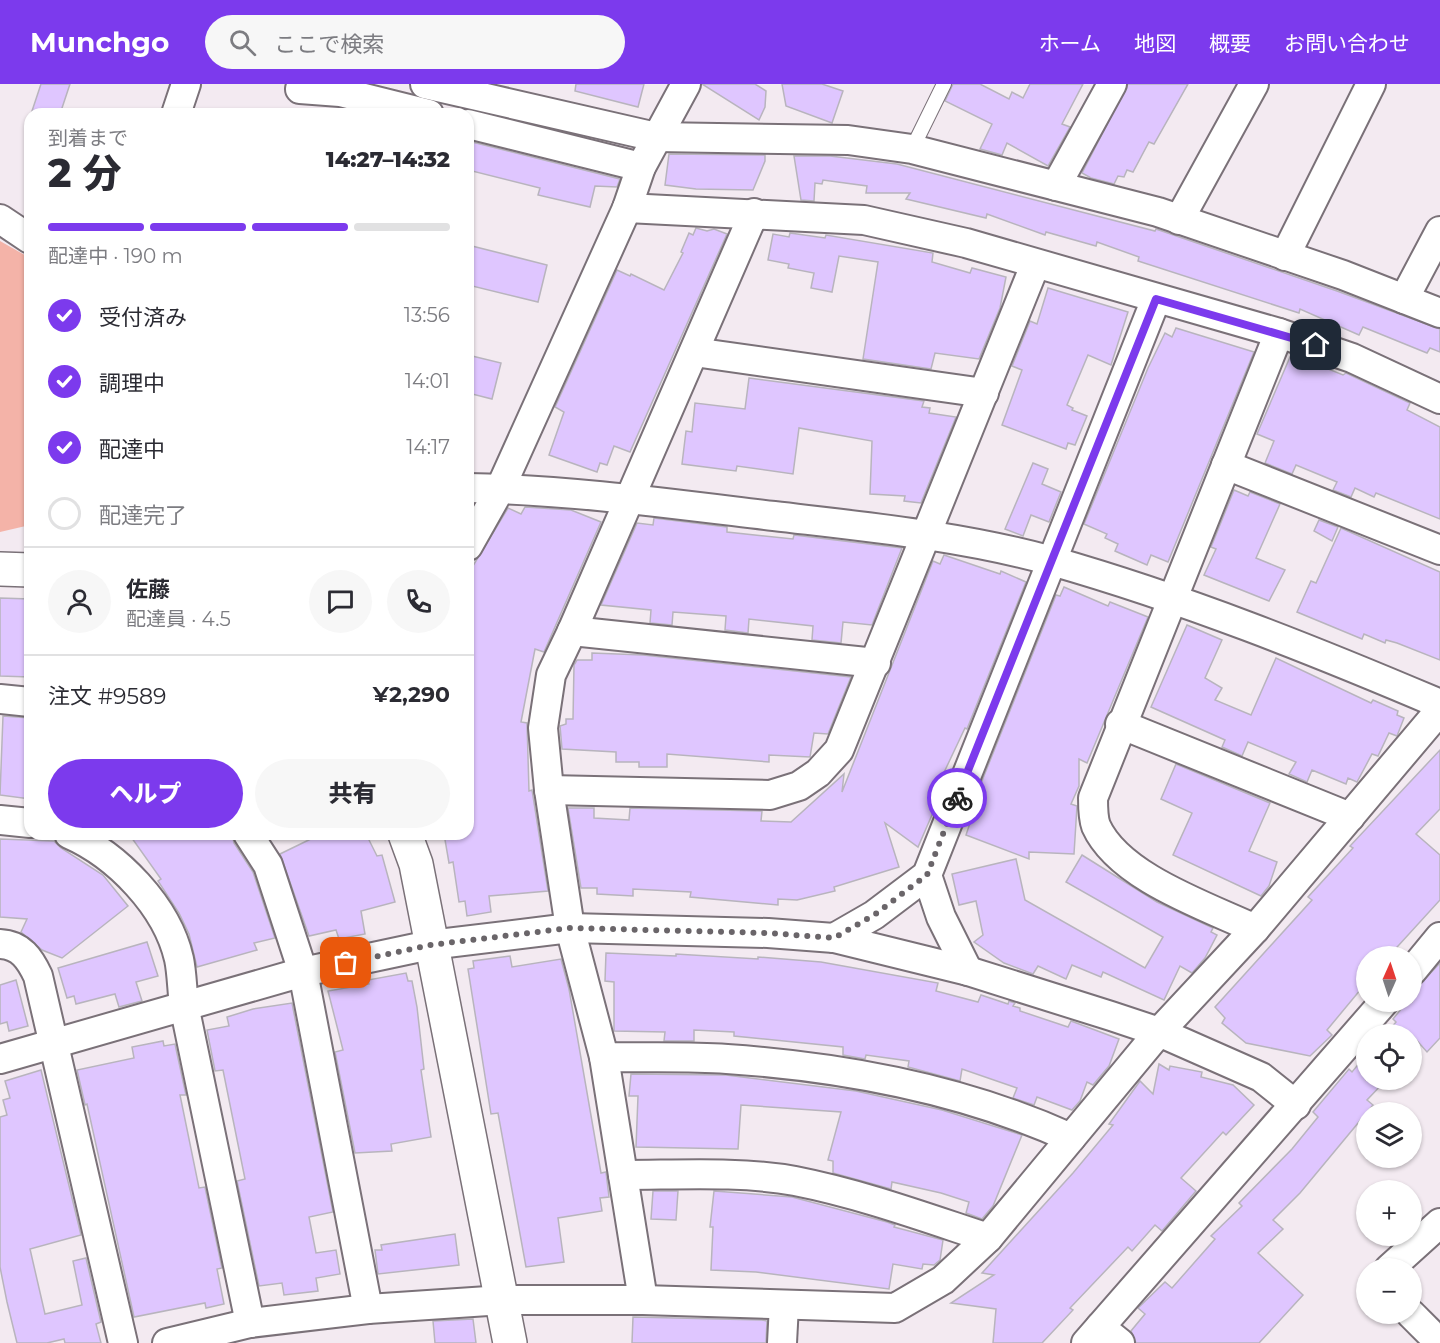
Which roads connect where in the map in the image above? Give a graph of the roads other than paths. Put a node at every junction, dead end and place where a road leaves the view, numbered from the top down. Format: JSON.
{"nodes":[{"id":1,"x":186,"y":84,"type":"edge"},
{"id":2,"x":424,"y":84,"type":"edge"},
{"id":3,"x":686,"y":84,"type":"edge"},
{"id":4,"x":944,"y":84,"type":"edge"},
{"id":5,"x":1112,"y":84,"type":"edge"},
{"id":6,"x":1254,"y":84,"type":"edge"},
{"id":7,"x":1371,"y":84,"type":"edge"},
{"id":8,"x":303,"y":96,"type":"edge"},
{"id":9,"x":178,"y":108,"type":"edge"},
{"id":10,"x":405,"y":108,"type":"edge"},
{"id":11,"x":474,"y":125,"type":"edge"},
{"id":12,"x":656,"y":137,"type":"junction"},
{"id":13,"x":912,"y":149,"type":"junction"},
{"id":14,"x":641,"y":167,"type":"junction"},
{"id":15,"x":1056,"y":186,"type":"junction"},
{"id":16,"x":627,"y":208,"type":"junction"},
{"id":17,"x":754,"y":213,"type":"junction"},
{"id":18,"x":0,"y":219,"type":"edge"},
{"id":19,"x":1179,"y":220,"type":"junction"},
{"id":20,"x":1440,"y":231,"type":"edge"},
{"id":21,"x":24,"y":235,"type":"edge"},
{"id":22,"x":1285,"y":256,"type":"junction"},
{"id":23,"x":1035,"y":265,"type":"junction"},
{"id":24,"x":1156,"y":299,"type":"junction"},
{"id":25,"x":1404,"y":300,"type":"junction"},
{"id":26,"x":1440,"y":313,"type":"edge"},
{"id":27,"x":1279,"y":333,"type":"junction"},
{"id":28,"x":694,"y":352,"type":"junction"},
{"id":29,"x":984,"y":393,"type":"junction"},
{"id":30,"x":1440,"y":399,"type":"edge"},
{"id":31,"x":1226,"y":465,"type":"junction"},
{"id":32,"x":474,"y":488,"type":"edge"},
{"id":33,"x":500,"y":489,"type":"junction"},
{"id":34,"x":630,"y":498,"type":"junction"},
{"id":35,"x":927,"y":534,"type":"junction"},
{"id":36,"x":474,"y":535,"type":"edge"},
{"id":37,"x":1440,"y":550,"type":"edge"},
{"id":38,"x":1051,"y":561,"type":"junction"},
{"id":39,"x":0,"y":569,"type":"edge"},
{"id":40,"x":24,"y":570,"type":"edge"},
{"id":41,"x":1172,"y":599,"type":"junction"},
{"id":42,"x":573,"y":631,"type":"junction"},
{"id":43,"x":876,"y":663,"type":"junction"},
{"id":44,"x":0,"y":699,"type":"edge"},
{"id":45,"x":24,"y":701,"type":"edge"},
{"id":46,"x":1440,"y":704,"type":"edge"},
{"id":47,"x":1440,"y":710,"type":"edge"},
{"id":48,"x":1120,"y":724,"type":"junction"},
{"id":49,"x":549,"y":790,"type":"junction"},
{"id":50,"x":1350,"y":817,"type":"junction"},
{"id":51,"x":0,"y":820,"type":"edge"},
{"id":52,"x":24,"y":822,"type":"edge"},
{"id":53,"x":83,"y":840,"type":"edge"},
{"id":54,"x":252,"y":840,"type":"edge"},
{"id":55,"x":407,"y":840,"type":"edge"},
{"id":56,"x":927,"y":875,"type":"junction"},
{"id":57,"x":570,"y":928,"type":"junction"},
{"id":58,"x":1255,"y":929,"type":"junction"},
{"id":59,"x":1440,"y":937,"type":"edge"},
{"id":60,"x":834,"y":938,"type":"junction"},
{"id":61,"x":0,"y":944,"type":"edge"},
{"id":62,"x":430,"y":945,"type":"junction"},
{"id":63,"x":1422,"y":959,"type":"edge"},
{"id":64,"x":968,"y":971,"type":"junction"},
{"id":65,"x":303,"y":972,"type":"junction"},
{"id":66,"x":184,"y":1005,"type":"junction"},
{"id":67,"x":1375,"y":1012,"type":"edge"},
{"id":68,"x":1159,"y":1032,"type":"junction"},
{"id":69,"x":54,"y":1042,"type":"junction"},
{"id":70,"x":604,"y":1057,"type":"junction"},
{"id":71,"x":0,"y":1059,"type":"edge"},
{"id":72,"x":1296,"y":1105,"type":"junction"},
{"id":73,"x":1071,"y":1138,"type":"junction"},
{"id":74,"x":623,"y":1174,"type":"junction"},
{"id":75,"x":1440,"y":1222,"type":"edge"},
{"id":76,"x":988,"y":1238,"type":"junction"},
{"id":77,"x":1401,"y":1258,"type":"edge"},
{"id":78,"x":503,"y":1300,"type":"junction"},
{"id":79,"x":643,"y":1300,"type":"junction"},
{"id":80,"x":784,"y":1305,"type":"junction"},
{"id":81,"x":368,"y":1309,"type":"junction"},
{"id":82,"x":250,"y":1323,"type":"junction"},
{"id":83,"x":1420,"y":1324,"type":"edge"},
{"id":84,"x":1102,"y":1338,"type":"edge"},
{"id":85,"x":123,"y":1343,"type":"edge"},
{"id":86,"x":167,"y":1343,"type":"edge"},
{"id":87,"x":510,"y":1343,"type":"edge"},
{"id":88,"x":782,"y":1343,"type":"edge"},
{"id":89,"x":1440,"y":1343,"type":"edge"}],
"edges":[{"from":1,"to":9,"type":"street"},
{"from":2,"to":12,"type":"street"},
{"from":3,"to":12,"type":"street"},
{"from":4,"to":13,"type":"lane"},
{"from":5,"to":15,"type":"street"},
{"from":6,"to":19,"type":"street"},
{"from":7,"to":22,"type":"street"},
{"from":8,"to":10,"type":"street"},
{"from":11,"to":14,"type":"street"},
{"from":12,"to":13,"type":"street"},
{"from":12,"to":14,"type":"street"},
{"from":13,"to":15,"type":"street"},
{"from":14,"to":16,"type":"street"},
{"from":15,"to":19,"type":"street"},
{"from":16,"to":17,"type":"street"},
{"from":16,"to":33,"type":"street"},
{"from":17,"to":23,"type":"street"},
{"from":17,"to":28,"type":"street"},
{"from":18,"to":21,"type":"street"},
{"from":19,"to":22,"type":"street"},
{"from":20,"to":25,"type":"street"},
{"from":22,"to":25,"type":"street"},
{"from":23,"to":24,"type":"street"},
{"from":23,"to":29,"type":"street"},
{"from":24,"to":27,"type":"street"},
{"from":24,"to":38,"type":"street"},
{"from":25,"to":26,"type":"street"},
{"from":27,"to":30,"type":"street"},
{"from":27,"to":31,"type":"street"},
{"from":28,"to":29,"type":"street"},
{"from":28,"to":34,"type":"street"},
{"from":29,"to":35,"type":"street"},
{"from":31,"to":37,"type":"street"},
{"from":31,"to":41,"type":"street"},
{"from":32,"to":33,"type":"street"},
{"from":33,"to":34,"type":"street"},
{"from":33,"to":36,"type":"street"},
{"from":34,"to":35,"type":"street"},
{"from":34,"to":42,"type":"street"},
{"from":35,"to":38,"type":"street"},
{"from":35,"to":43,"type":"street"},
{"from":38,"to":41,"type":"street"},
{"from":38,"to":56,"type":"street"},
{"from":39,"to":40,"type":"street"},
{"from":41,"to":46,"type":"street"},
{"from":41,"to":48,"type":"street"},
{"from":42,"to":43,"type":"street"},
{"from":42,"to":49,"type":"street"},
{"from":43,"to":49,"type":"street"},
{"from":44,"to":45,"type":"street"},
{"from":47,"to":50,"type":"street"},
{"from":48,"to":50,"type":"street"},
{"from":48,"to":58,"type":"street"},
{"from":49,"to":57,"type":"street"},
{"from":50,"to":58,"type":"street"},
{"from":51,"to":52,"type":"street"},
{"from":53,"to":66,"type":"street"},
{"from":54,"to":65,"type":"street"},
{"from":55,"to":62,"type":"street"},
{"from":56,"to":60,"type":"street"},
{"from":56,"to":64,"type":"street"},
{"from":57,"to":60,"type":"street"},
{"from":57,"to":62,"type":"street"},
{"from":57,"to":70,"type":"street"},
{"from":58,"to":68,"type":"street"},
{"from":59,"to":63,"type":"street"},
{"from":60,"to":64,"type":"street"},
{"from":61,"to":69,"type":"street"},
{"from":62,"to":65,"type":"street"},
{"from":62,"to":78,"type":"street"},
{"from":64,"to":68,"type":"street"},
{"from":65,"to":66,"type":"street"},
{"from":65,"to":81,"type":"street"},
{"from":66,"to":69,"type":"street"},
{"from":66,"to":82,"type":"street"},
{"from":67,"to":72,"type":"street"},
{"from":68,"to":72,"type":"street"},
{"from":68,"to":73,"type":"street"},
{"from":69,"to":71,"type":"street"},
{"from":69,"to":85,"type":"street"},
{"from":70,"to":73,"type":"street"},
{"from":70,"to":74,"type":"street"},
{"from":72,"to":84,"type":"street"},
{"from":73,"to":76,"type":"street"},
{"from":74,"to":76,"type":"street"},
{"from":74,"to":79,"type":"street"},
{"from":75,"to":77,"type":"street"},
{"from":76,"to":80,"type":"street"},
{"from":78,"to":79,"type":"street"},
{"from":78,"to":81,"type":"street"},
{"from":78,"to":87,"type":"street"},
{"from":79,"to":80,"type":"street"},
{"from":80,"to":88,"type":"street"},
{"from":81,"to":82,"type":"street"},
{"from":82,"to":86,"type":"street"},
{"from":83,"to":89,"type":"street"}]}
